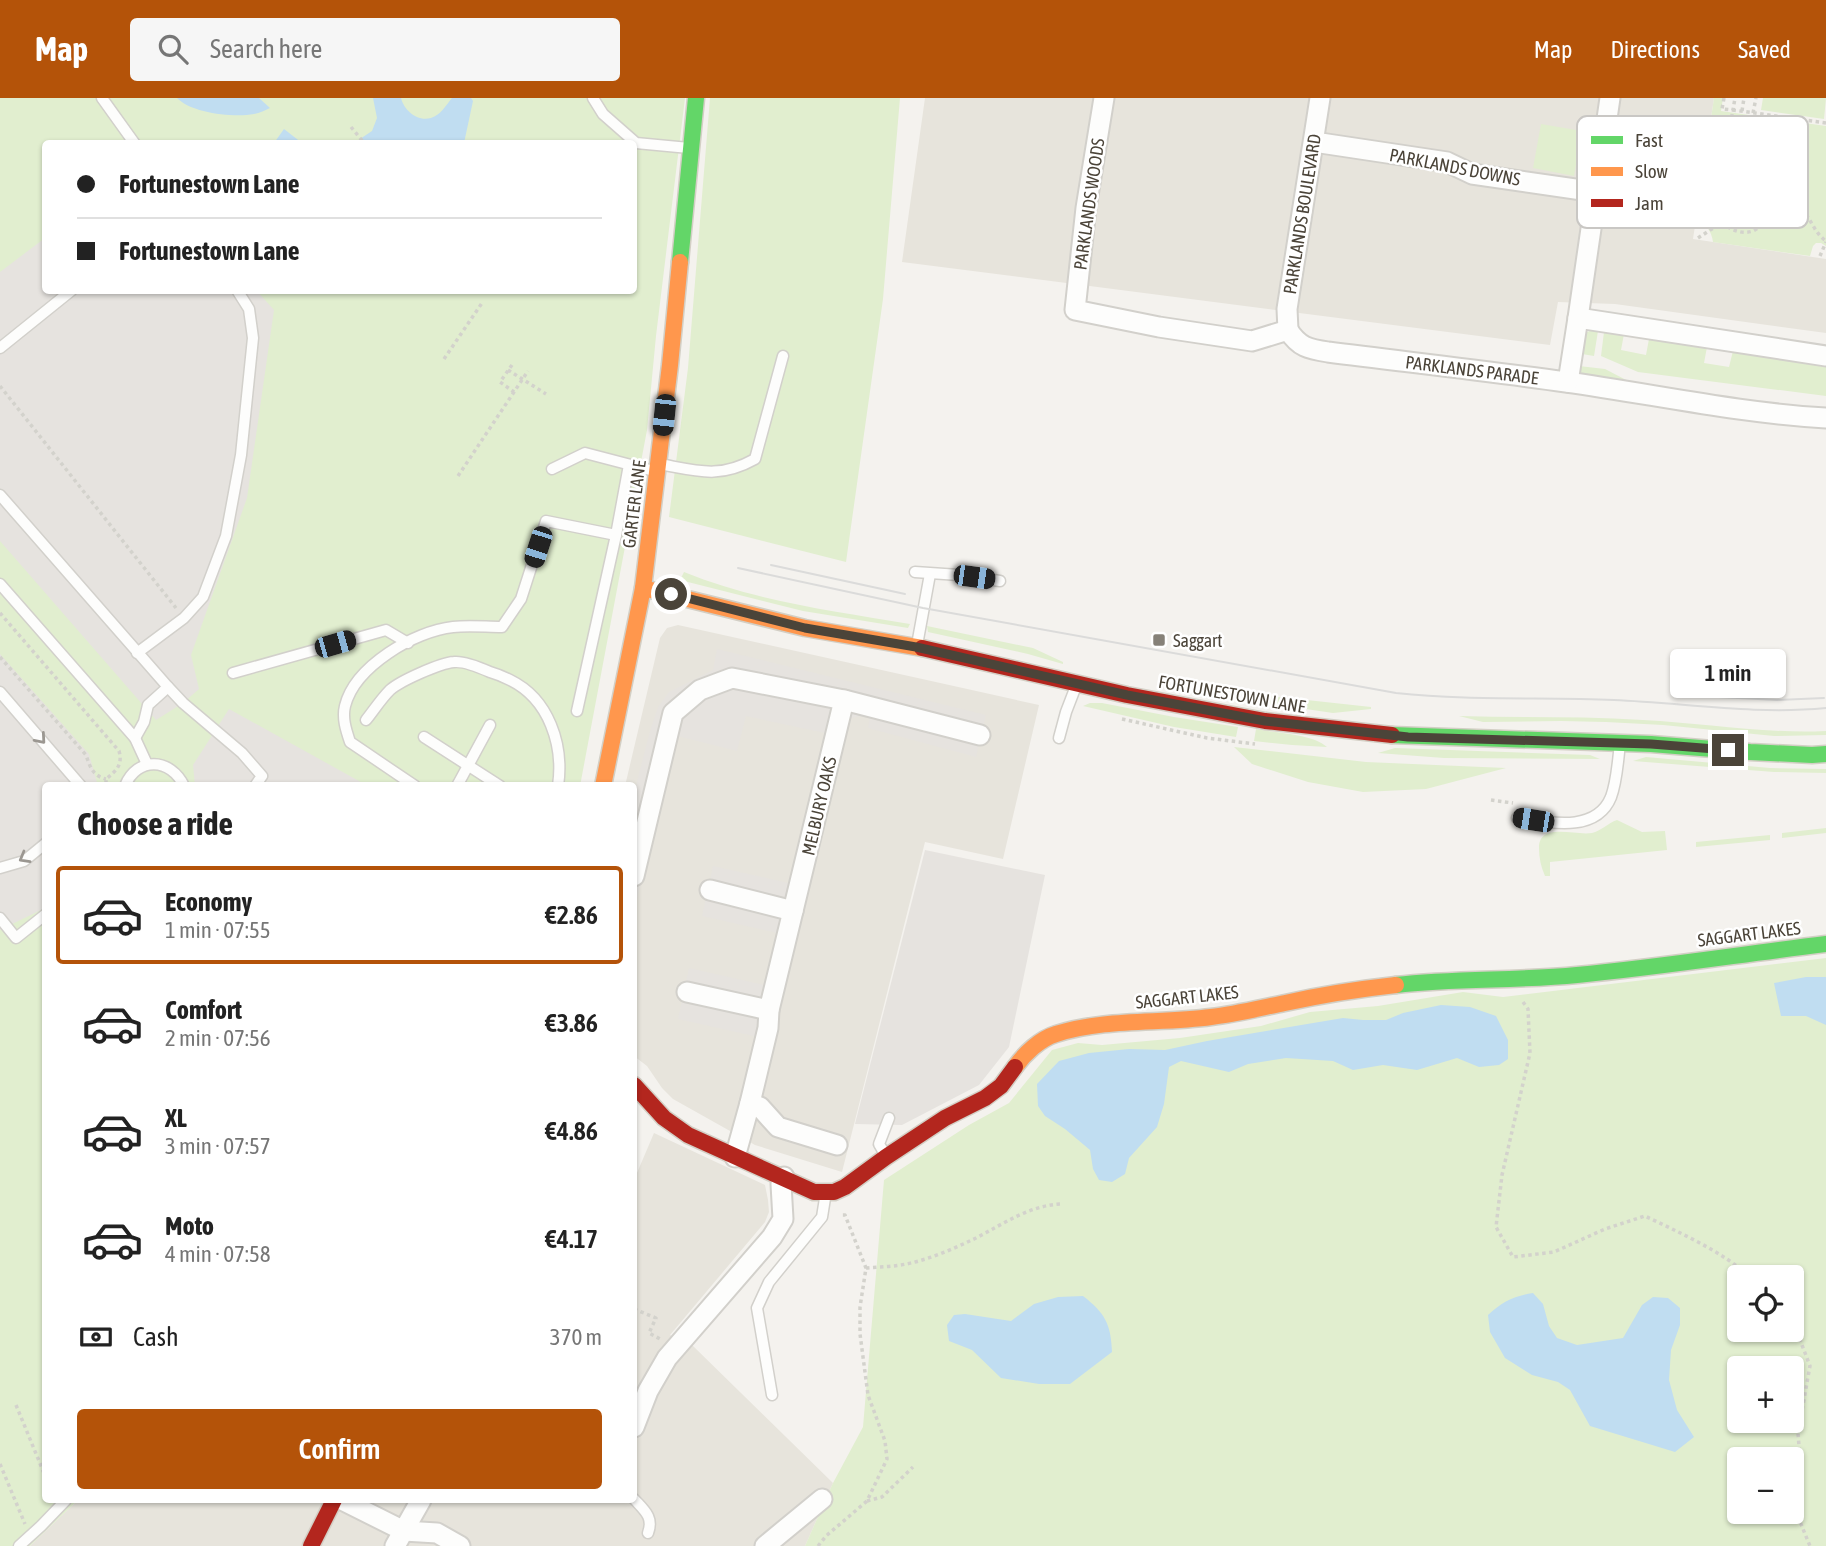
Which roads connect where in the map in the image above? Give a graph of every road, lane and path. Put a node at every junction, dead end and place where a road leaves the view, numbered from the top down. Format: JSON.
{"nodes":[{"id":1,"x":102,"y":98,"type":"edge"},
{"id":2,"x":593,"y":98,"type":"edge"},
{"id":3,"x":696,"y":98,"type":"edge"},
{"id":4,"x":1104,"y":98,"type":"edge"},
{"id":5,"x":1320,"y":98,"type":"edge"},
{"id":6,"x":1610,"y":98,"type":"edge"},
{"id":7,"x":1724,"y":98,"type":"edge"},
{"id":8,"x":1735,"y":98,"type":"edge"},
{"id":9,"x":1744,"y":98,"type":"edge"},
{"id":10,"x":1756,"y":98,"type":"edge"},
{"id":11,"x":1733,"y":110,"type":"junction"},
{"id":12,"x":1742,"y":111,"type":"junction"},
{"id":13,"x":1753,"y":113,"type":"junction"},
{"id":14,"x":1608,"y":116,"type":"edge"},
{"id":15,"x":1732,"y":116,"type":"edge"},
{"id":16,"x":1775,"y":116,"type":"edge"},
{"id":17,"x":1808,"y":121,"type":"edge"},
{"id":18,"x":1826,"y":123,"type":"edge"},
{"id":19,"x":351,"y":127,"type":"dead end"},
{"id":20,"x":132,"y":140,"type":"edge"},
{"id":21,"x":362,"y":140,"type":"edge"},
{"id":22,"x":633,"y":140,"type":"edge"},
{"id":23,"x":1314,"y":142,"type":"junction"},
{"id":24,"x":637,"y":143,"type":"edge"},
{"id":25,"x":690,"y":148,"type":"junction"},
{"id":26,"x":1577,"y":189,"type":"edge"},
{"id":27,"x":1808,"y":218,"type":"edge"},
{"id":28,"x":1592,"y":228,"type":"edge"},
{"id":29,"x":1714,"y":228,"type":"edge"},
{"id":30,"x":1728,"y":228,"type":"edge"},
{"id":31,"x":1758,"y":228,"type":"edge"},
{"id":32,"x":1698,"y":239,"type":"dead end"},
{"id":33,"x":1826,"y":241,"type":"edge"},
{"id":34,"x":1820,"y":256,"type":"dead end"},
{"id":35,"x":67,"y":294,"type":"edge"},
{"id":36,"x":240,"y":294,"type":"edge"},
{"id":37,"x":482,"y":303,"type":"dead end"},
{"id":38,"x":1578,"y":318,"type":"junction"},
{"id":39,"x":1288,"y":330,"type":"junction"},
{"id":40,"x":0,"y":348,"type":"edge"},
{"id":41,"x":783,"y":356,"type":"dead end"},
{"id":42,"x":1826,"y":356,"type":"edge"},
{"id":43,"x":444,"y":359,"type":"dead end"},
{"id":44,"x":512,"y":365,"type":"dead end"},
{"id":45,"x":508,"y":370,"type":"junction"},
{"id":46,"x":528,"y":371,"type":"dead end"},
{"id":47,"x":523,"y":380,"type":"junction"},
{"id":48,"x":1568,"y":382,"type":"junction"},
{"id":49,"x":0,"y":386,"type":"edge"},
{"id":50,"x":514,"y":392,"type":"junction"},
{"id":51,"x":546,"y":394,"type":"dead end"},
{"id":52,"x":1826,"y":418,"type":"edge"},
{"id":53,"x":629,"y":466,"type":"junction"},
{"id":54,"x":658,"y":468,"type":"junction"},
{"id":55,"x":552,"y":469,"type":"dead end"},
{"id":56,"x":458,"y":476,"type":"dead end"},
{"id":57,"x":0,"y":495,"type":"edge"},
{"id":58,"x":616,"y":535,"type":"junction"},
{"id":59,"x":915,"y":572,"type":"dead end"},
{"id":60,"x":930,"y":574,"type":"junction"},
{"id":61,"x":1000,"y":581,"type":"dead end"},
{"id":62,"x":0,"y":584,"type":"edge"},
{"id":63,"x":643,"y":588,"type":"junction"},
{"id":64,"x":0,"y":613,"type":"edge"},
{"id":65,"x":184,"y":618,"type":"junction"},
{"id":66,"x":408,"y":643,"type":"junction"},
{"id":67,"x":916,"y":647,"type":"junction"},
{"id":68,"x":137,"y":653,"type":"junction"},
{"id":69,"x":0,"y":657,"type":"edge"},
{"id":70,"x":233,"y":673,"type":"dead end"},
{"id":71,"x":1077,"y":684,"type":"junction"},
{"id":72,"x":168,"y":687,"type":"junction"},
{"id":73,"x":0,"y":692,"type":"edge"},
{"id":74,"x":844,"y":700,"type":"junction"},
{"id":75,"x":576,"y":711,"type":"dead end"},
{"id":76,"x":366,"y":720,"type":"dead end"},
{"id":77,"x":490,"y":725,"type":"dead end"},
{"id":78,"x":980,"y":735,"type":"dead end"},
{"id":79,"x":424,"y":737,"type":"dead end"},
{"id":80,"x":135,"y":738,"type":"junction"},
{"id":81,"x":1059,"y":738,"type":"dead end"},
{"id":82,"x":1620,"y":743,"type":"junction"},
{"id":83,"x":1826,"y":754,"type":"edge"},
{"id":84,"x":147,"y":765,"type":"junction"},
{"id":85,"x":468,"y":765,"type":"junction"},
{"id":86,"x":106,"y":779,"type":"joint"},
{"id":87,"x":78,"y":782,"type":"edge"},
{"id":88,"x":127,"y":782,"type":"edge"},
{"id":89,"x":182,"y":782,"type":"edge"},
{"id":90,"x":258,"y":782,"type":"edge"},
{"id":91,"x":409,"y":782,"type":"edge"},
{"id":92,"x":459,"y":782,"type":"edge"},
{"id":93,"x":494,"y":782,"type":"edge"},
{"id":94,"x":558,"y":782,"type":"edge"},
{"id":95,"x":604,"y":782,"type":"edge"},
{"id":96,"x":1491,"y":800,"type":"dead end"},
{"id":97,"x":1515,"y":804,"type":"dead end"},
{"id":98,"x":1517,"y":818,"type":"dead end"},
{"id":99,"x":42,"y":846,"type":"edge"},
{"id":100,"x":637,"y":863,"type":"edge"},
{"id":101,"x":0,"y":868,"type":"edge"},
{"id":102,"x":710,"y":890,"type":"dead end"},
{"id":103,"x":793,"y":911,"type":"junction"},
{"id":104,"x":42,"y":917,"type":"edge"},
{"id":105,"x":0,"y":918,"type":"edge"},
{"id":106,"x":1826,"y":944,"type":"edge"},
{"id":107,"x":1514,"y":980,"type":"junction"},
{"id":108,"x":687,"y":992,"type":"dead end"},
{"id":109,"x":769,"y":1010,"type":"junction"},
{"id":110,"x":637,"y":1088,"type":"edge"},
{"id":111,"x":750,"y":1103,"type":"junction"},
{"id":112,"x":889,"y":1118,"type":"dead end"},
{"id":113,"x":837,"y":1145,"type":"dead end"},
{"id":114,"x":735,"y":1157,"type":"junction"},
{"id":115,"x":886,"y":1157,"type":"junction"},
{"id":116,"x":784,"y":1177,"type":"junction"},
{"id":117,"x":826,"y":1192,"type":"junction"},
{"id":118,"x":1062,"y":1204,"type":"dead end"},
{"id":119,"x":822,"y":1217,"type":"junction"},
{"id":120,"x":1735,"y":1265,"type":"edge"},
{"id":121,"x":866,"y":1268,"type":"junction"},
{"id":122,"x":637,"y":1310,"type":"edge"},
{"id":123,"x":1801,"y":1342,"type":"edge"},
{"id":124,"x":668,"y":1343,"type":"dead end"},
{"id":125,"x":772,"y":1395,"type":"dead end"},
{"id":126,"x":16,"y":1405,"type":"dead end"},
{"id":127,"x":637,"y":1419,"type":"edge"},
{"id":128,"x":0,"y":1464,"type":"edge"},
{"id":129,"x":913,"y":1467,"type":"dead end"},
{"id":130,"x":42,"y":1468,"type":"edge"},
{"id":131,"x":822,"y":1499,"type":"dead end"},
{"id":132,"x":867,"y":1501,"type":"junction"},
{"id":133,"x":637,"y":1502,"type":"edge"},
{"id":134,"x":63,"y":1503,"type":"edge"},
{"id":135,"x":332,"y":1503,"type":"edge"},
{"id":136,"x":346,"y":1503,"type":"edge"},
{"id":137,"x":419,"y":1503,"type":"edge"},
{"id":138,"x":648,"y":1533,"type":"dead end"},
{"id":139,"x":30,"y":1536,"type":"junction"},
{"id":140,"x":399,"y":1538,"type":"edge"},
{"id":141,"x":19,"y":1546,"type":"edge"},
{"id":142,"x":311,"y":1546,"type":"edge"},
{"id":143,"x":460,"y":1546,"type":"edge"},
{"id":144,"x":765,"y":1546,"type":"edge"},
{"id":145,"x":818,"y":1546,"type":"edge"},
{"id":146,"x":1810,"y":1546,"type":"edge"}],
"edges":[{"from":1,"to":20,"type":"lane"},
{"from":2,"to":22,"type":"lane"},
{"from":3,"to":25,"type":"street","name":"GARTER LANE"},
{"from":4,"to":39,"type":"street","name":"PARKLANDS WOODS"},
{"from":5,"to":23,"type":"street","name":"PARKLANDS BOULEVARD"},
{"from":6,"to":14,"type":"street"},
{"from":7,"to":11,"type":"path"},
{"from":8,"to":11,"type":"path"},
{"from":9,"to":12,"type":"path"},
{"from":10,"to":13,"type":"path"},
{"from":11,"to":12,"type":"path"},
{"from":11,"to":15,"type":"path"},
{"from":12,"to":13,"type":"path"},
{"from":13,"to":16,"type":"path"},
{"from":17,"to":18,"type":"path"},
{"from":19,"to":21,"type":"path"},
{"from":23,"to":26,"type":"street","name":"PARKLANDS DOWNS"},
{"from":23,"to":39,"type":"street","name":"PARKLANDS BOULEVARD"},
{"from":24,"to":25,"type":"lane"},
{"from":25,"to":54,"type":"street","name":"GARTER LANE"},
{"from":27,"to":33,"type":"path"},
{"from":28,"to":38,"type":"street"},
{"from":29,"to":32,"type":"path"},
{"from":30,"to":31,"type":"path"},
{"from":33,"to":34,"type":"path"},
{"from":35,"to":40,"type":"lane"},
{"from":36,"to":65,"type":"lane"},
{"from":37,"to":43,"type":"path"},
{"from":38,"to":42,"type":"street"},
{"from":38,"to":48,"type":"street"},
{"from":39,"to":48,"type":"street","name":"PARKLANDS PARADE"},
{"from":41,"to":54,"type":"lane"},
{"from":44,"to":45,"type":"path"},
{"from":45,"to":47,"type":"path"},
{"from":45,"to":50,"type":"path"},
{"from":46,"to":47,"type":"path"},
{"from":47,"to":50,"type":"path"},
{"from":47,"to":51,"type":"path"},
{"from":48,"to":52,"type":"street","name":"PARKLANDS PARADE"},
{"from":49,"to":65,"type":"path"},
{"from":50,"to":56,"type":"path"},
{"from":53,"to":54,"type":"lane"},
{"from":53,"to":55,"type":"lane"},
{"from":53,"to":58,"type":"lane"},
{"from":54,"to":63,"type":"street","name":"GARTER LANE"},
{"from":57,"to":68,"type":"lane"},
{"from":58,"to":66,"type":"lane"},
{"from":58,"to":75,"type":"lane"},
{"from":59,"to":60,"type":"lane"},
{"from":60,"to":61,"type":"lane"},
{"from":60,"to":67,"type":"lane"},
{"from":62,"to":80,"type":"lane"},
{"from":63,"to":67,"type":"street","name":"FORTUNESTOWN LANE"},
{"from":63,"to":95,"type":"street","name":"GARTER LANE"},
{"from":64,"to":86,"type":"path"},
{"from":65,"to":68,"type":"lane"},
{"from":66,"to":70,"type":"lane"},
{"from":66,"to":91,"type":"lane"},
{"from":67,"to":71,"type":"street","name":"FORTUNESTOWN LANE"},
{"from":68,"to":72,"type":"lane"},
{"from":69,"to":86,"type":"path"},
{"from":71,"to":81,"type":"lane"},
{"from":71,"to":82,"type":"street","name":"FORTUNESTOWN LANE"},
{"from":72,"to":80,"type":"lane"},
{"from":72,"to":90,"type":"lane"},
{"from":73,"to":87,"type":"lane","one_way":true},
{"from":74,"to":78,"type":"street"},
{"from":74,"to":100,"type":"street"},
{"from":74,"to":103,"type":"street","name":"MELBURY OAKS"},
{"from":76,"to":94,"type":"lane"},
{"from":77,"to":85,"type":"lane"},
{"from":79,"to":85,"type":"lane"},
{"from":80,"to":84,"type":"lane"},
{"from":82,"to":83,"type":"street","name":"FORTUNESTOWN LANE"},
{"from":82,"to":98,"type":"lane"},
{"from":84,"to":88,"type":"lane"},
{"from":84,"to":89,"type":"lane"},
{"from":85,"to":92,"type":"lane"},
{"from":85,"to":93,"type":"lane"},
{"from":96,"to":97,"type":"path"},
{"from":99,"to":101,"type":"lane","one_way":true},
{"from":102,"to":103,"type":"street"},
{"from":103,"to":109,"type":"street","name":"MELBURY OAKS"},
{"from":104,"to":105,"type":"lane"},
{"from":106,"to":107,"type":"street","name":"SAGGART LAKES"},
{"from":107,"to":115,"type":"street","name":"SAGGART LAKES"},
{"from":107,"to":120,"type":"path"},
{"from":108,"to":109,"type":"street"},
{"from":109,"to":111,"type":"street","name":"MELBURY OAKS"},
{"from":110,"to":114,"type":"street"},
{"from":111,"to":113,"type":"street"},
{"from":111,"to":114,"type":"street","name":"MELBURY OAKS"},
{"from":112,"to":115,"type":"lane"},
{"from":114,"to":116,"type":"street"},
{"from":115,"to":117,"type":"street","name":"SAGGART LAKES"},
{"from":116,"to":117,"type":"street"},
{"from":116,"to":127,"type":"street"},
{"from":117,"to":119,"type":"lane"},
{"from":118,"to":121,"type":"path"},
{"from":119,"to":121,"type":"path"},
{"from":119,"to":125,"type":"lane"},
{"from":121,"to":132,"type":"path"},
{"from":122,"to":124,"type":"path"},
{"from":123,"to":146,"type":"path"},
{"from":126,"to":130,"type":"path"},
{"from":128,"to":139,"type":"path"},
{"from":129,"to":132,"type":"path"},
{"from":131,"to":144,"type":"street"},
{"from":132,"to":145,"type":"path"},
{"from":133,"to":138,"type":"lane"},
{"from":134,"to":139,"type":"lane"},
{"from":135,"to":142,"type":"street"},
{"from":136,"to":140,"type":"street"},
{"from":137,"to":140,"type":"street"},
{"from":139,"to":141,"type":"lane"},
{"from":140,"to":143,"type":"street"}]}
